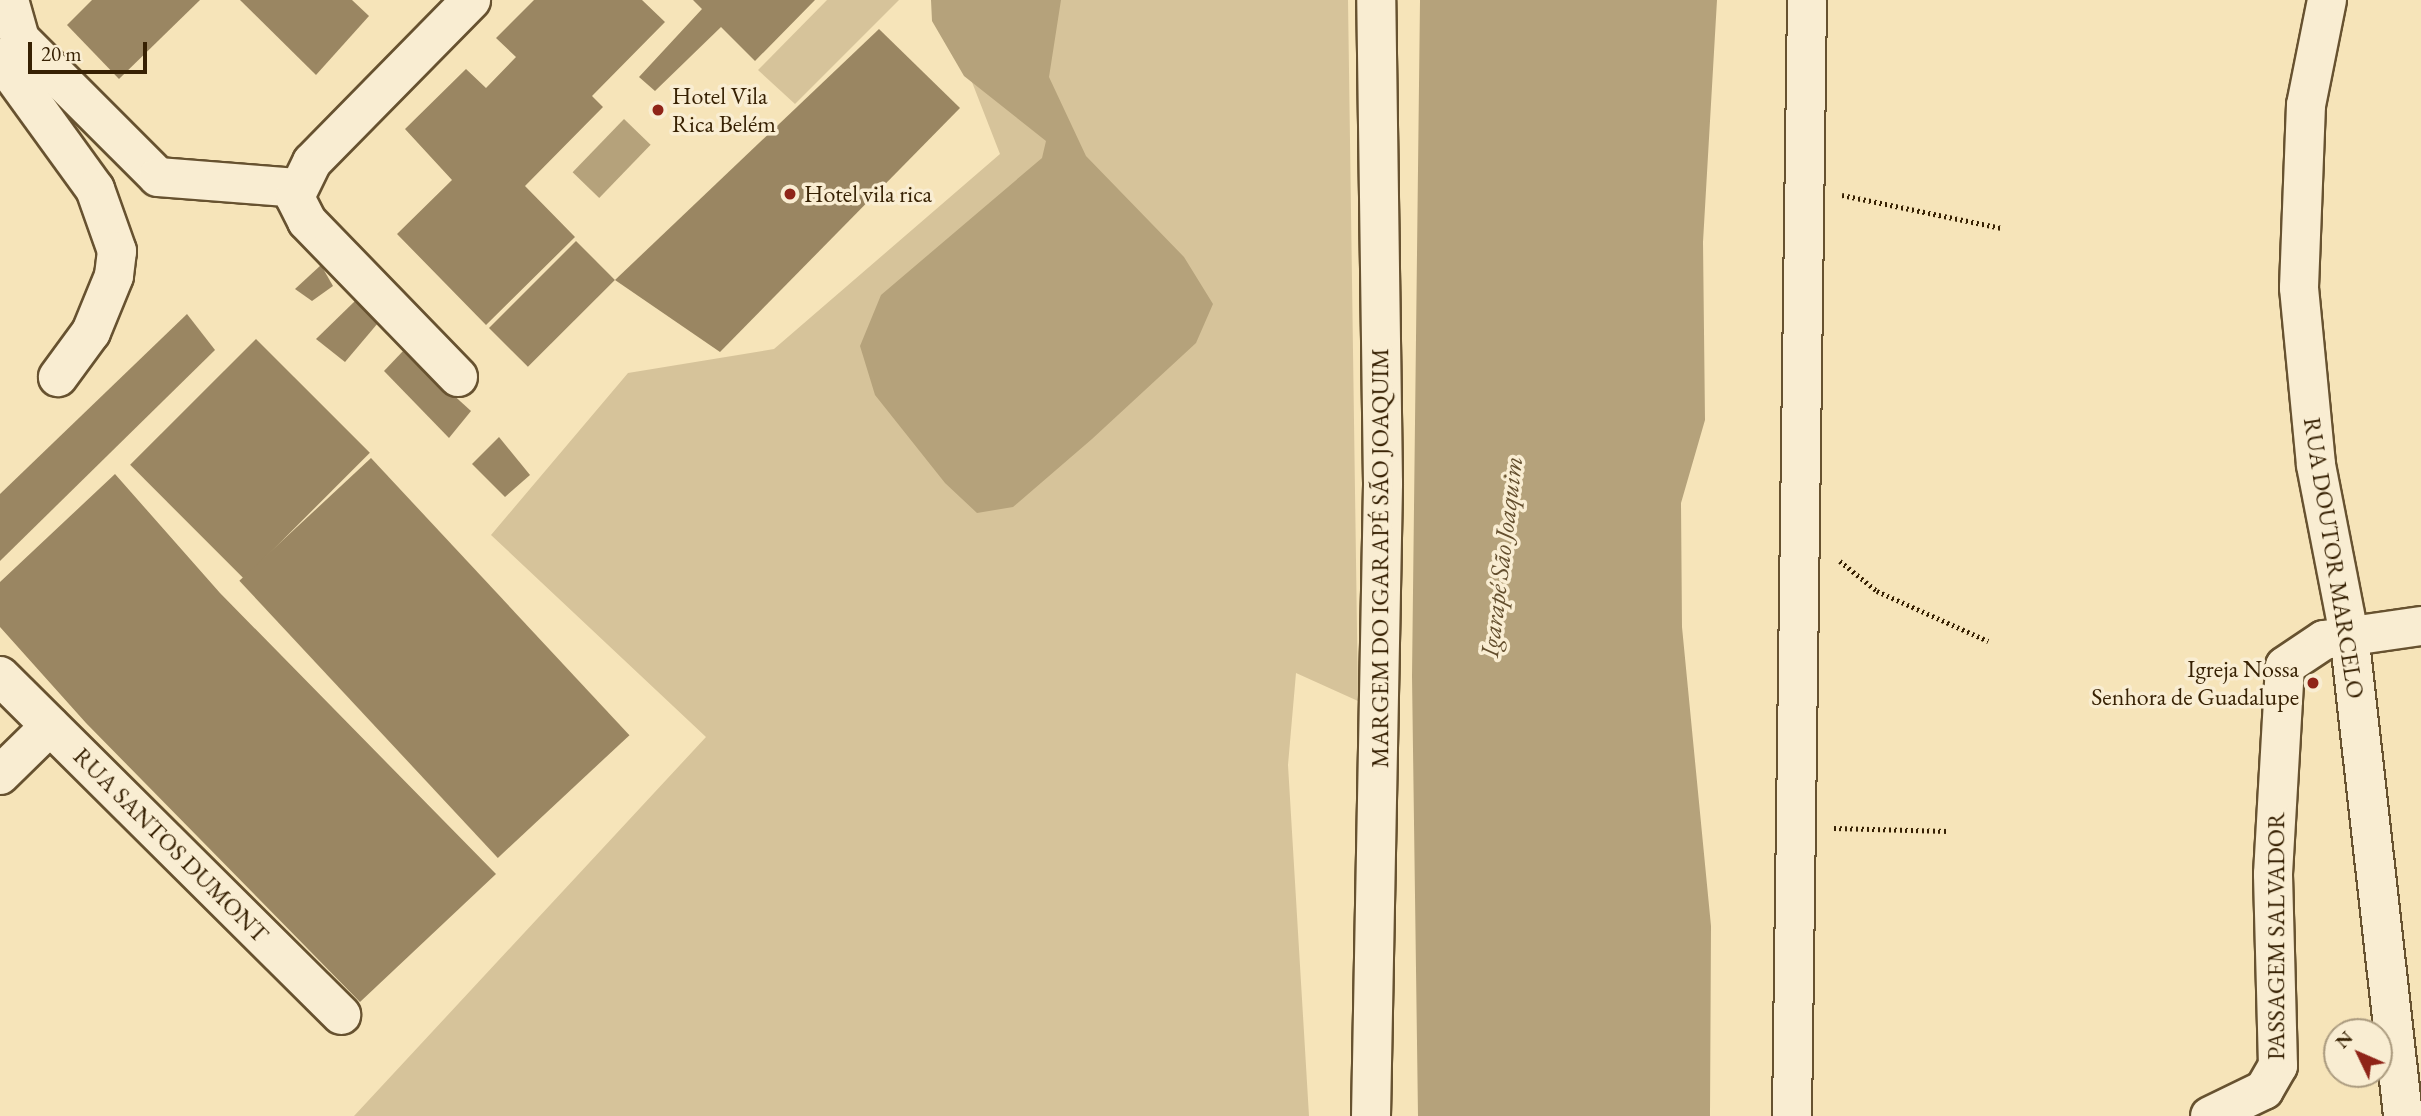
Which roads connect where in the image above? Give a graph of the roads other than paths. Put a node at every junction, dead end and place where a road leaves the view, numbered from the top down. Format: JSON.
{"nodes":[{"id":1,"x":9,"y":0,"type":"edge"},
{"id":2,"x":471,"y":0,"type":"edge"},
{"id":3,"x":1376,"y":0,"type":"edge"},
{"id":4,"x":1807,"y":0,"type":"edge"},
{"id":5,"x":2327,"y":0,"type":"edge"},
{"id":6,"x":0,"y":58,"type":"edge"},
{"id":7,"x":297,"y":188,"type":"junction"},
{"id":8,"x":58,"y":377,"type":"dead end"},
{"id":9,"x":458,"y":377,"type":"dead end"},
{"id":10,"x":2421,"y":626,"type":"edge"},
{"id":11,"x":2349,"y":634,"type":"junction"},
{"id":12,"x":0,"y":676,"type":"edge"},
{"id":13,"x":50,"y":726,"type":"junction"},
{"id":14,"x":0,"y":775,"type":"edge"},
{"id":15,"x":341,"y":1015,"type":"dead end"},
{"id":16,"x":1371,"y":1116,"type":"edge"},
{"id":17,"x":1792,"y":1116,"type":"edge"},
{"id":18,"x":2210,"y":1116,"type":"edge"},
{"id":19,"x":2403,"y":1116,"type":"edge"}],
"edges":[{"from":1,"to":7,"type":"street"},
{"from":2,"to":7,"type":"street"},
{"from":3,"to":16,"type":"street","name":"MARGEM DO IGARAPÉ SÃO JOAQUIM"},
{"from":4,"to":17,"type":"street"},
{"from":5,"to":11,"type":"street","name":"RUA DOUTOR MARCELO"},
{"from":6,"to":8,"type":"street"},
{"from":7,"to":9,"type":"street"},
{"from":10,"to":11,"type":"street"},
{"from":11,"to":18,"type":"street","name":"PASSAGEM SALVADOR"},
{"from":11,"to":19,"type":"street","name":"RUA DOUTOR MARCELO"},
{"from":12,"to":13,"type":"street","name":"RUA SANTOS DUMONT"},
{"from":13,"to":14,"type":"street"},
{"from":13,"to":15,"type":"street","name":"RUA SANTOS DUMONT"}]}
